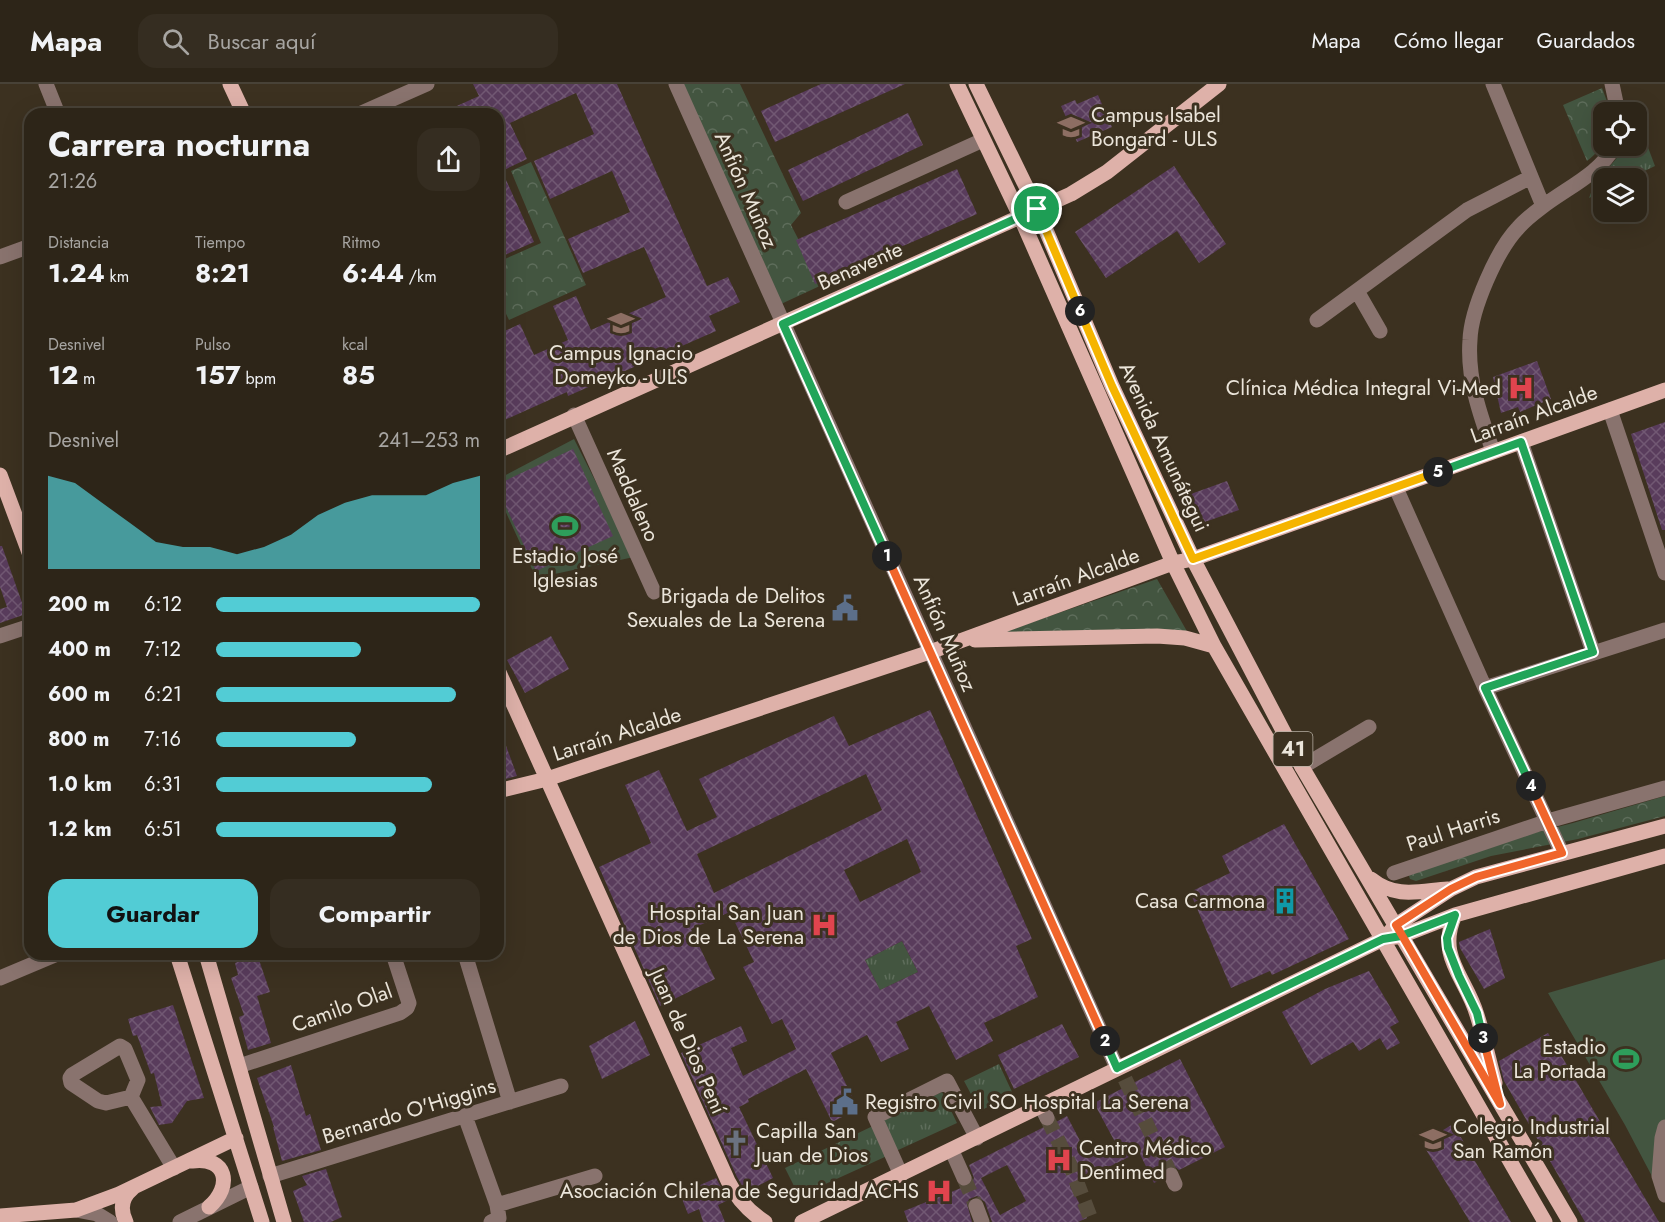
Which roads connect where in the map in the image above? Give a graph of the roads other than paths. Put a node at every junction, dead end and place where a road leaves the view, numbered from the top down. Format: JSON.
{"nodes":[{"id":1,"x":46,"y":84,"type":"edge"},
{"id":2,"x":230,"y":84,"type":"edge"},
{"id":3,"x":427,"y":84,"type":"edge"},
{"id":4,"x":676,"y":84,"type":"edge"},
{"id":5,"x":957,"y":84,"type":"edge"},
{"id":6,"x":976,"y":84,"type":"edge"},
{"id":7,"x":1220,"y":84,"type":"edge"},
{"id":8,"x":1492,"y":84,"type":"edge"},
{"id":9,"x":1612,"y":84,"type":"edge"},
{"id":10,"x":1616,"y":102,"type":"edge"},
{"id":11,"x":56,"y":108,"type":"edge"},
{"id":12,"x":241,"y":108,"type":"edge"},
{"id":13,"x":376,"y":108,"type":"edge"},
{"id":14,"x":983,"y":140,"type":"junction"},
{"id":15,"x":1608,"y":156,"type":"edge"},
{"id":16,"x":1531,"y":177,"type":"junction"},
{"id":17,"x":846,"y":202,"type":"dead end"},
{"id":18,"x":1543,"y":206,"type":"junction"},
{"id":19,"x":1037,"y":209,"type":"junction"},
{"id":20,"x":1020,"y":216,"type":"junction"},
{"id":21,"x":24,"y":248,"type":"edge"},
{"id":22,"x":0,"y":257,"type":"edge"},
{"id":23,"x":1358,"y":291,"type":"junction"},
{"id":24,"x":1317,"y":320,"type":"dead end"},
{"id":25,"x":783,"y":324,"type":"junction"},
{"id":26,"x":1380,"y":331,"type":"dead end"},
{"id":27,"x":1665,"y":390,"type":"edge"},
{"id":28,"x":1610,"y":410,"type":"junction"},
{"id":29,"x":574,"y":416,"type":"junction"},
{"id":30,"x":1521,"y":442,"type":"junction"},
{"id":31,"x":504,"y":448,"type":"edge"},
{"id":32,"x":1493,"y":451,"type":"junction"},
{"id":33,"x":1,"y":481,"type":"edge"},
{"id":34,"x":1396,"y":488,"type":"junction"},
{"id":35,"x":24,"y":540,"type":"edge"},
{"id":36,"x":1193,"y":559,"type":"junction"},
{"id":37,"x":1173,"y":563,"type":"junction"},
{"id":38,"x":1665,"y":573,"type":"edge"},
{"id":39,"x":654,"y":592,"type":"dead end"},
{"id":40,"x":24,"y":628,"type":"edge"},
{"id":41,"x":1665,"y":630,"type":"edge"},
{"id":42,"x":0,"y":636,"type":"edge"},
{"id":43,"x":963,"y":640,"type":"junction"},
{"id":44,"x":1214,"y":646,"type":"junction"},
{"id":45,"x":930,"y":652,"type":"junction"},
{"id":46,"x":1593,"y":652,"type":"junction"},
{"id":47,"x":504,"y":683,"type":"edge"},
{"id":48,"x":1485,"y":688,"type":"junction"},
{"id":49,"x":1369,"y":728,"type":"dead end"},
{"id":50,"x":1302,"y":767,"type":"junction"},
{"id":51,"x":547,"y":779,"type":"junction"},
{"id":52,"x":1665,"y":788,"type":"edge"},
{"id":53,"x":504,"y":790,"type":"edge"},
{"id":54,"x":1548,"y":821,"type":"junction"},
{"id":55,"x":1665,"y":826,"type":"edge"},
{"id":56,"x":1562,"y":853,"type":"junction"},
{"id":57,"x":1665,"y":856,"type":"edge"},
{"id":58,"x":1394,"y":873,"type":"dead end"},
{"id":59,"x":1367,"y":876,"type":"junction"},
{"id":60,"x":1451,"y":889,"type":"junction"},
{"id":61,"x":1455,"y":915,"type":"junction"},
{"id":62,"x":1398,"y":930,"type":"junction"},
{"id":63,"x":1383,"y":939,"type":"junction"},
{"id":64,"x":43,"y":960,"type":"edge"},
{"id":65,"x":179,"y":960,"type":"edge"},
{"id":66,"x":208,"y":960,"type":"edge"},
{"id":67,"x":395,"y":960,"type":"edge"},
{"id":68,"x":467,"y":960,"type":"edge"},
{"id":69,"x":0,"y":978,"type":"edge"},
{"id":70,"x":239,"y":1066,"type":"junction"},
{"id":71,"x":1121,"y":1071,"type":"junction"},
{"id":72,"x":561,"y":1086,"type":"dead end"},
{"id":73,"x":131,"y":1097,"type":"junction"},
{"id":74,"x":510,"y":1102,"type":"junction"},
{"id":75,"x":1500,"y":1104,"type":"junction"},
{"id":76,"x":465,"y":1116,"type":"junction"},
{"id":77,"x":1665,"y":1127,"type":"edge"},
{"id":78,"x":236,"y":1138,"type":"junction"},
{"id":79,"x":977,"y":1138,"type":"junction"},
{"id":80,"x":952,"y":1150,"type":"junction"},
{"id":81,"x":265,"y":1158,"type":"junction"},
{"id":82,"x":181,"y":1165,"type":"junction"},
{"id":83,"x":901,"y":1175,"type":"junction"},
{"id":84,"x":270,"y":1176,"type":"junction"},
{"id":85,"x":596,"y":1176,"type":"dead end"},
{"id":86,"x":964,"y":1178,"type":"tunnel mouth"},
{"id":87,"x":137,"y":1185,"type":"junction"},
{"id":88,"x":251,"y":1186,"type":"junction"},
{"id":89,"x":1665,"y":1195,"type":"edge"},
{"id":90,"x":497,"y":1204,"type":"junction"},
{"id":91,"x":976,"y":1206,"type":"tunnel mouth"},
{"id":92,"x":209,"y":1207,"type":"junction"},
{"id":93,"x":76,"y":1210,"type":"junction"},
{"id":94,"x":0,"y":1216,"type":"edge"},
{"id":95,"x":110,"y":1222,"type":"edge"},
{"id":96,"x":126,"y":1222,"type":"edge"},
{"id":97,"x":180,"y":1222,"type":"edge"},
{"id":98,"x":262,"y":1222,"type":"edge"},
{"id":99,"x":284,"y":1222,"type":"edge"},
{"id":100,"x":492,"y":1222,"type":"edge"},
{"id":101,"x":765,"y":1222,"type":"edge"},
{"id":102,"x":802,"y":1222,"type":"edge"},
{"id":103,"x":982,"y":1222,"type":"edge"},
{"id":104,"x":1545,"y":1222,"type":"edge"},
{"id":105,"x":1570,"y":1222,"type":"edge"}],
"edges":[{"from":1,"to":11,"type":"street"},
{"from":2,"to":12,"type":"main road"},
{"from":3,"to":13,"type":"street"},
{"from":4,"to":25,"type":"street","name":"Anfión Muñoz"},
{"from":5,"to":14,"type":"main road","name":"Avenida Amunátegui","number":"41"},
{"from":6,"to":19,"type":"main road","name":"Avenida Amunátegui","number":"41"},
{"from":7,"to":19,"type":"main road","name":"Benavente"},
{"from":8,"to":16,"type":"street"},
{"from":9,"to":10,"type":"street"},
{"from":14,"to":17,"type":"street"},
{"from":14,"to":20,"type":"main road","name":"Avenida Amunátegui","number":"41"},
{"from":15,"to":18,"type":"street"},
{"from":16,"to":18,"type":"street"},
{"from":16,"to":23,"type":"street"},
{"from":18,"to":32,"type":"street"},
{"from":19,"to":20,"type":"main road","name":"Benavente"},
{"from":19,"to":36,"type":"main road","name":"Avenida Amunátegui","number":"41"},
{"from":20,"to":25,"type":"main road","name":"Benavente"},
{"from":20,"to":37,"type":"main road","name":"Avenida Amunátegui","number":"41"},
{"from":21,"to":22,"type":"street"},
{"from":23,"to":24,"type":"street"},
{"from":23,"to":26,"type":"street"},
{"from":25,"to":29,"type":"main road","name":"Benavente"},
{"from":25,"to":45,"type":"street","name":"Anfión Muñoz"},
{"from":27,"to":28,"type":"main road","name":"Larraín Alcalde"},
{"from":28,"to":30,"type":"main road","name":"Larraín Alcalde"},
{"from":28,"to":38,"type":"street"},
{"from":29,"to":31,"type":"main road","name":"Benavente"},
{"from":29,"to":39,"type":"street","name":"Maddaleno"},
{"from":30,"to":32,"type":"main road","name":"Larraín Alcalde"},
{"from":30,"to":46,"type":"street"},
{"from":32,"to":34,"type":"main road","name":"Larraín Alcalde"},
{"from":33,"to":35,"type":"main road"},
{"from":34,"to":36,"type":"main road","name":"Larraín Alcalde"},
{"from":34,"to":48,"type":"street"},
{"from":36,"to":37,"type":"main road","name":"Larraín Alcalde"},
{"from":36,"to":50,"type":"main road","name":"Avenida Amunátegui","number":"41"},
{"from":37,"to":43,"type":"main road","name":"Larraín Alcalde"},
{"from":37,"to":44,"type":"main road","name":"Avenida Amunátegui","number":"41"},
{"from":40,"to":42,"type":"street"},
{"from":41,"to":46,"type":"street"},
{"from":43,"to":44,"type":"main road"},
{"from":43,"to":45,"type":"main road","name":"Larraín Alcalde"},
{"from":44,"to":63,"type":"main road","name":"Avenida Amunátegui","number":"41"},
{"from":45,"to":51,"type":"main road","name":"Larraín Alcalde"},
{"from":45,"to":71,"type":"street","name":"Anfión Muñoz"},
{"from":46,"to":48,"type":"street"},
{"from":47,"to":51,"type":"main road","name":"Juan de Dios Pení"},
{"from":48,"to":54,"type":"street"},
{"from":49,"to":50,"type":"street"},
{"from":50,"to":59,"type":"main road","name":"Avenida Amunátegui","number":"41"},
{"from":51,"to":53,"type":"main road","name":"Larraín Alcalde"},
{"from":51,"to":101,"type":"main road","name":"Juan de Dios Pení"},
{"from":52,"to":54,"type":"street","name":"Paul Harris"},
{"from":54,"to":56,"type":"street"},
{"from":54,"to":58,"type":"street","name":"Paul Harris"},
{"from":55,"to":56,"type":"main road"},
{"from":56,"to":60,"type":"main road"},
{"from":57,"to":61,"type":"main road"},
{"from":59,"to":60,"type":"main road"},
{"from":59,"to":62,"type":"main road","name":"Avenida Amunátegui","number":"41"},
{"from":60,"to":62,"type":"main road"},
{"from":61,"to":62,"type":"main road"},
{"from":61,"to":75,"type":"main road"},
{"from":62,"to":63,"type":"main road"},
{"from":62,"to":75,"type":"main road","name":"Avenida Amunátegui","number":"41"},
{"from":63,"to":71,"type":"main road"},
{"from":63,"to":104,"type":"main road","name":"Avenida Amunátegui","number":"41"},
{"from":64,"to":69,"type":"street"},
{"from":65,"to":78,"type":"main road"},
{"from":66,"to":70,"type":"main road"},
{"from":67,"to":70,"type":"street","name":"Camilo Olal"},
{"from":68,"to":74,"type":"street"},
{"from":70,"to":81,"type":"main road"},
{"from":71,"to":79,"type":"main road"},
{"from":72,"to":74,"type":"street","name":"Bernardo O'Higgins"},
{"from":73,"to":73,"type":"street"},
{"from":73,"to":82,"type":"street"},
{"from":74,"to":76,"type":"street","name":"Bernardo O'Higgins"},
{"from":75,"to":105,"type":"main road","name":"Avenida Amunátegui","number":"41"},
{"from":76,"to":84,"type":"street","name":"Bernardo O'Higgins"},
{"from":76,"to":90,"type":"street"},
{"from":77,"to":89,"type":"street"},
{"from":78,"to":81,"type":"main road"},
{"from":78,"to":82,"type":"main road"},
{"from":78,"to":88,"type":"main road"},
{"from":79,"to":80,"type":"main road"},
{"from":79,"to":83,"type":"street"},
{"from":80,"to":83,"type":"main road"},
{"from":80,"to":86,"type":"street"},
{"from":81,"to":84,"type":"main road"},
{"from":81,"to":88,"type":"main road"},
{"from":82,"to":87,"type":"main road"},
{"from":82,"to":92,"type":"main road"},
{"from":83,"to":102,"type":"main road"},
{"from":84,"to":99,"type":"main road"},
{"from":85,"to":90,"type":"street"},
{"from":87,"to":93,"type":"main road"},
{"from":87,"to":96,"type":"main road"},
{"from":88,"to":92,"type":"street"},
{"from":88,"to":98,"type":"main road"},
{"from":90,"to":100,"type":"street"},
{"from":91,"to":103,"type":"street"},
{"from":92,"to":97,"type":"street"},
{"from":93,"to":94,"type":"main road"},
{"from":93,"to":95,"type":"street"}]}
